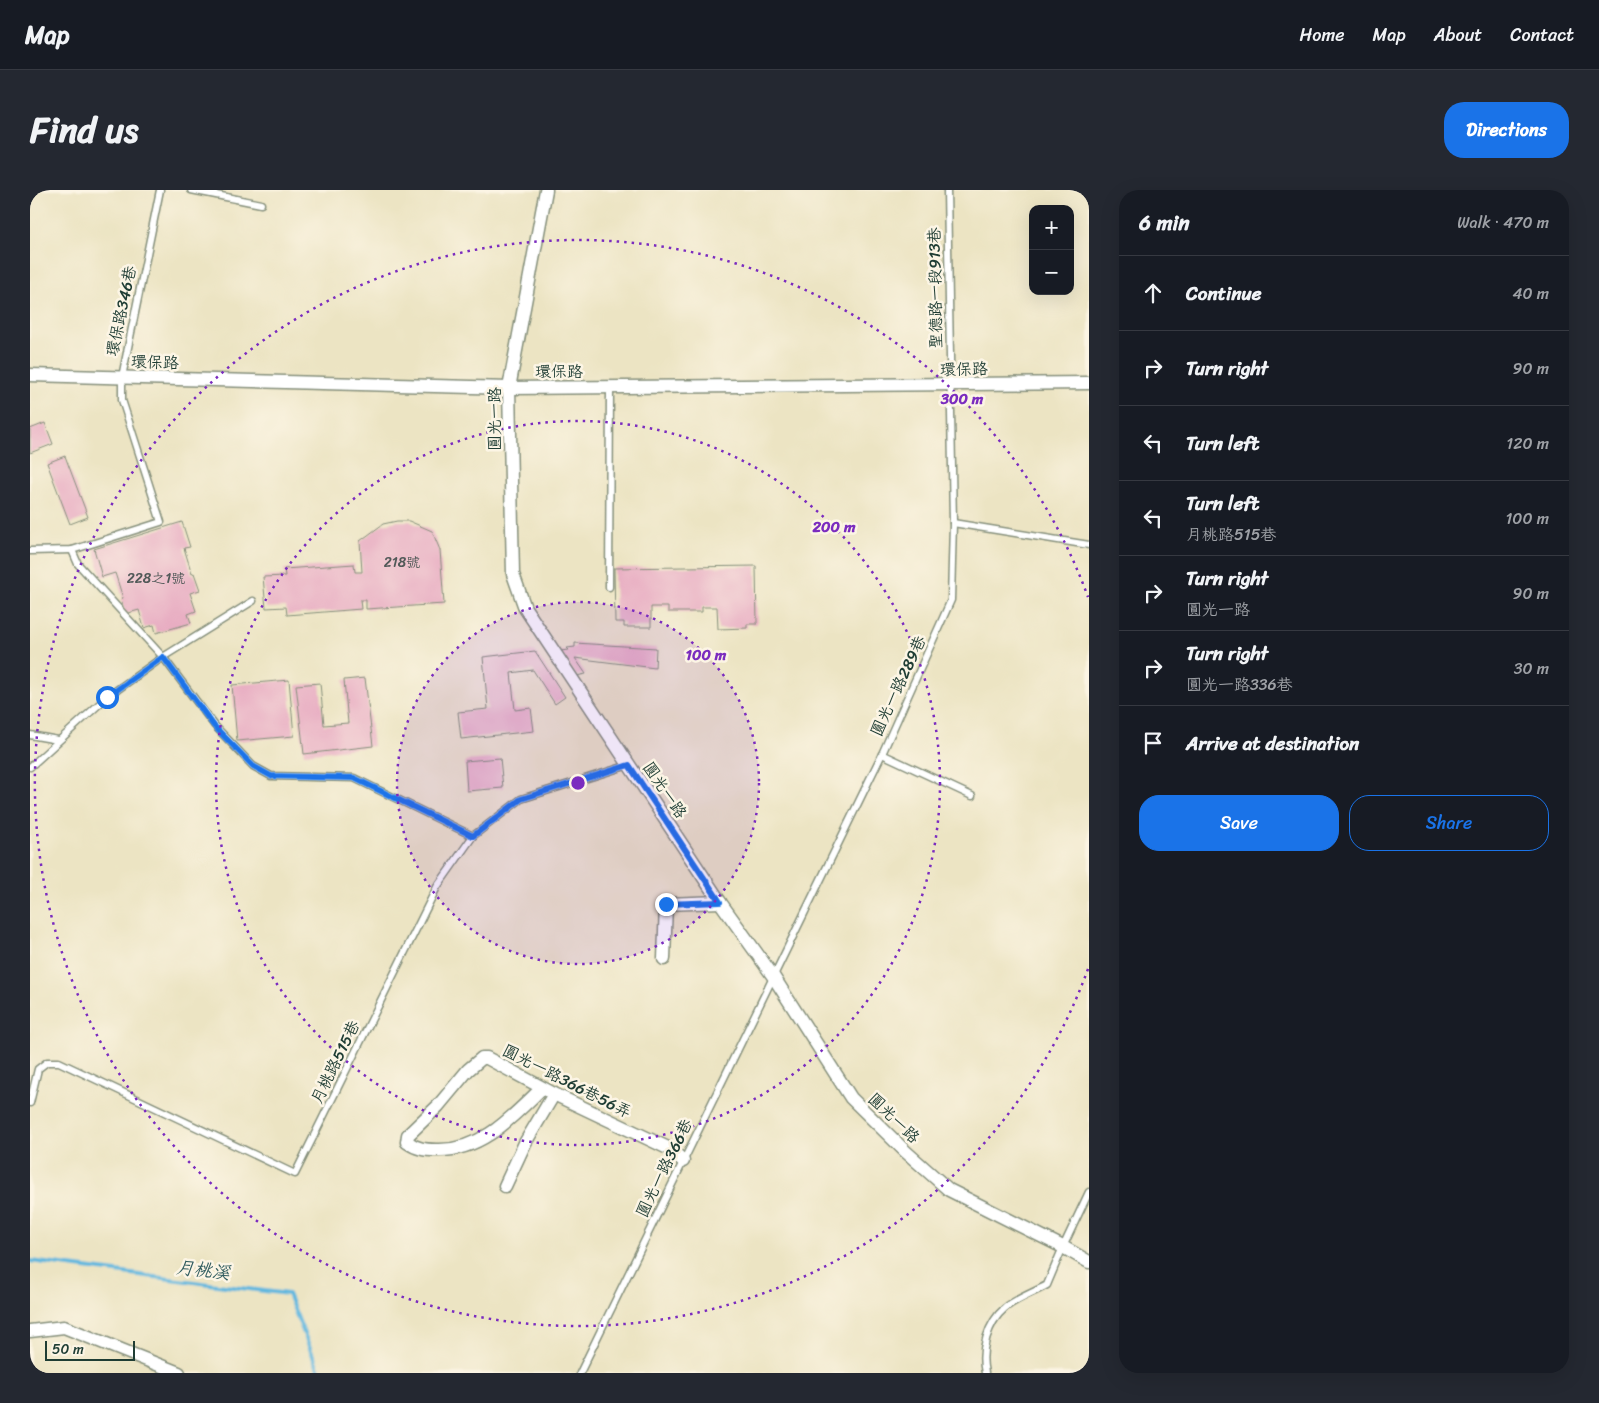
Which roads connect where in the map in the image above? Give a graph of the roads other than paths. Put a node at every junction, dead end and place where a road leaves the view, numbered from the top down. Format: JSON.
{"nodes":[{"id":1,"x":160,"y":190,"type":"edge"},
{"id":2,"x":191,"y":190,"type":"edge"},
{"id":3,"x":546,"y":190,"type":"edge"},
{"id":4,"x":947,"y":190,"type":"edge"},
{"id":5,"x":261,"y":204,"type":"dead end"},
{"id":6,"x":30,"y":375,"type":"edge"},
{"id":7,"x":122,"y":377,"type":"junction"},
{"id":8,"x":1089,"y":383,"type":"edge"},
{"id":9,"x":951,"y":385,"type":"junction"},
{"id":10,"x":610,"y":387,"type":"junction"},
{"id":11,"x":509,"y":388,"type":"junction"},
{"id":12,"x":953,"y":523,"type":"junction"},
{"id":13,"x":1089,"y":545,"type":"edge"},
{"id":14,"x":72,"y":550,"type":"junction"},
{"id":15,"x":30,"y":551,"type":"edge"},
{"id":16,"x":609,"y":587,"type":"dead end"},
{"id":17,"x":253,"y":601,"type":"dead end"},
{"id":18,"x":163,"y":657,"type":"junction"},
{"id":19,"x":30,"y":734,"type":"edge"},
{"id":20,"x":58,"y":740,"type":"junction"},
{"id":21,"x":882,"y":754,"type":"junction"},
{"id":22,"x":629,"y":765,"type":"junction"},
{"id":23,"x":30,"y":767,"type":"edge"},
{"id":24,"x":972,"y":796,"type":"dead end"},
{"id":25,"x":473,"y":836,"type":"junction"},
{"id":26,"x":720,"y":902,"type":"junction"},
{"id":27,"x":664,"y":959,"type":"dead end"},
{"id":28,"x":773,"y":976,"type":"junction"},
{"id":29,"x":542,"y":1088,"type":"junction"},
{"id":30,"x":554,"y":1094,"type":"junction"},
{"id":31,"x":30,"y":1103,"type":"edge"},
{"id":32,"x":683,"y":1161,"type":"junction"},
{"id":33,"x":506,"y":1186,"type":"dead end"},
{"id":34,"x":1089,"y":1192,"type":"edge"},
{"id":35,"x":1063,"y":1247,"type":"junction"},
{"id":36,"x":1089,"y":1262,"type":"edge"},
{"id":37,"x":30,"y":1332,"type":"edge"},
{"id":38,"x":179,"y":1373,"type":"edge"},
{"id":39,"x":580,"y":1373,"type":"edge"},
{"id":40,"x":985,"y":1373,"type":"edge"}],
"edges":[{"from":1,"to":7,"type":"lane","name":"環保路346巷"},
{"from":2,"to":5,"type":"lane"},
{"from":3,"to":11,"type":"street","name":"圓光一路"},
{"from":4,"to":9,"type":"lane","name":"聖德路一段913巷"},
{"from":6,"to":7,"type":"street","name":"環保路"},
{"from":7,"to":11,"type":"street","name":"環保路"},
{"from":7,"to":14,"type":"lane","name":"環保路346巷"},
{"from":8,"to":9,"type":"street","name":"環保路"},
{"from":9,"to":10,"type":"street","name":"環保路"},
{"from":9,"to":12,"type":"lane","name":"圓光一路289巷"},
{"from":10,"to":11,"type":"street","name":"環保路"},
{"from":10,"to":16,"type":"lane"},
{"from":11,"to":22,"type":"street","name":"圓光一路"},
{"from":12,"to":13,"type":"lane"},
{"from":12,"to":21,"type":"lane","name":"圓光一路289巷"},
{"from":14,"to":15,"type":"lane"},
{"from":14,"to":18,"type":"lane"},
{"from":17,"to":18,"type":"lane"},
{"from":18,"to":20,"type":"lane"},
{"from":18,"to":25,"type":"lane"},
{"from":19,"to":20,"type":"lane"},
{"from":20,"to":23,"type":"lane"},
{"from":21,"to":24,"type":"lane"},
{"from":21,"to":28,"type":"lane","name":"圓光一路289巷"},
{"from":22,"to":25,"type":"lane","name":"月桃路515巷"},
{"from":22,"to":26,"type":"street","name":"圓光一路"},
{"from":25,"to":31,"type":"lane","name":"月桃路515巷"},
{"from":26,"to":27,"type":"street"},
{"from":26,"to":28,"type":"street","name":"圓光一路"},
{"from":28,"to":32,"type":"lane","name":"圓光一路366巷"},
{"from":28,"to":35,"type":"street","name":"圓光一路"},
{"from":29,"to":29,"type":"street","name":"圓光一路366巷56弄"},
{"from":29,"to":30,"type":"street","name":"圓光一路366巷56弄"},
{"from":30,"to":32,"type":"street","name":"圓光一路366巷56弄"},
{"from":30,"to":33,"type":"street"},
{"from":32,"to":39,"type":"lane","name":"圓光一路366巷"},
{"from":34,"to":35,"type":"lane"},
{"from":35,"to":36,"type":"street","name":"圓光一路"},
{"from":35,"to":40,"type":"lane"},
{"from":37,"to":38,"type":"street"}]}
